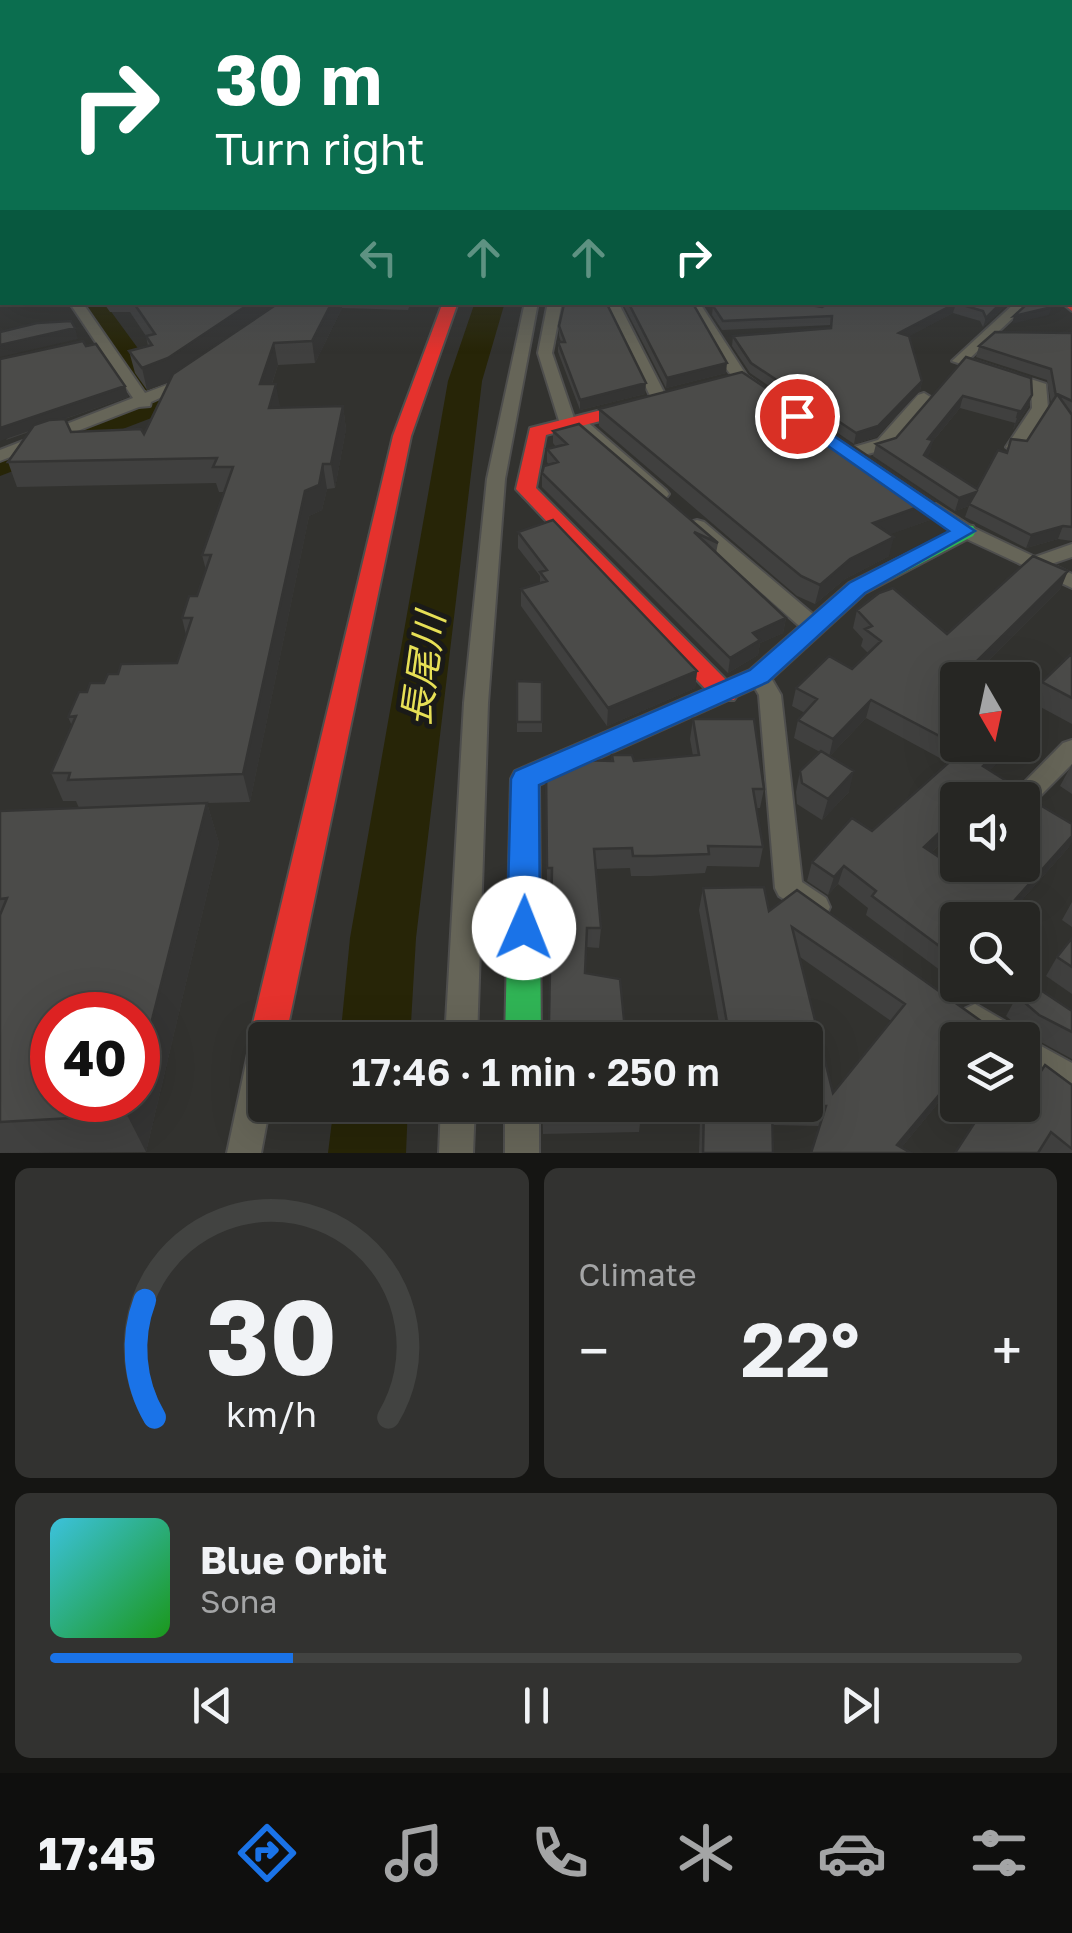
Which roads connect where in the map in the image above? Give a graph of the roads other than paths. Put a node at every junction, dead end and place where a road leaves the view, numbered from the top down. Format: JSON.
{"nodes":[{"id":1,"x":77,"y":305,"type":"edge"},
{"id":2,"x":450,"y":305,"type":"edge"},
{"id":3,"x":531,"y":305,"type":"edge"},
{"id":4,"x":555,"y":305,"type":"edge"},
{"id":5,"x":613,"y":305,"type":"edge"},
{"id":6,"x":1021,"y":305,"type":"edge"},
{"id":7,"x":701,"y":306,"type":"edge"},
{"id":8,"x":102,"y":341,"type":"junction"},
{"id":9,"x":85,"y":345,"type":"edge"},
{"id":10,"x":196,"y":376,"type":"edge"},
{"id":11,"x":741,"y":379,"type":"junction"},
{"id":12,"x":709,"y":388,"type":"edge"},
{"id":13,"x":668,"y":398,"type":"joint"},
{"id":14,"x":924,"y":398,"type":"edge"},
{"id":15,"x":773,"y":400,"type":"edge"},
{"id":16,"x":144,"y":403,"type":"junction"},
{"id":17,"x":573,"y":423,"type":"junction"},
{"id":18,"x":837,"y":442,"type":"edge"},
{"id":19,"x":1014,"y":447,"type":"edge"},
{"id":20,"x":853,"y":453,"type":"junction"},
{"id":21,"x":0,"y":456,"type":"edge"},
{"id":22,"x":869,"y":464,"type":"edge"},
{"id":23,"x":901,"y":486,"type":"edge"},
{"id":24,"x":964,"y":531,"type":"junction"},
{"id":25,"x":1072,"y":550,"type":"edge"},
{"id":26,"x":1036,"y":562,"type":"junction"},
{"id":27,"x":1072,"y":582,"type":"edge"},
{"id":28,"x":813,"y":626,"type":"junction"},
{"id":29,"x":759,"y":676,"type":"junction"},
{"id":30,"x":725,"y":694,"type":"junction"},
{"id":31,"x":1072,"y":749,"type":"edge"},
{"id":32,"x":1038,"y":782,"type":"edge"},
{"id":33,"x":836,"y":921,"type":"edge"},
{"id":34,"x":950,"y":1002,"type":"edge"},
{"id":35,"x":271,"y":1022,"type":"edge"},
{"id":36,"x":462,"y":1022,"type":"edge"},
{"id":37,"x":522,"y":1022,"type":"edge"},
{"id":38,"x":980,"y":1022,"type":"edge"},
{"id":39,"x":1040,"y":1061,"type":"edge"},
{"id":40,"x":1072,"y":1080,"type":"edge"},
{"id":41,"x":250,"y":1122,"type":"edge"},
{"id":42,"x":457,"y":1122,"type":"edge"},
{"id":43,"x":522,"y":1122,"type":"edge"},
{"id":44,"x":244,"y":1153,"type":"edge"},
{"id":45,"x":456,"y":1153,"type":"edge"},
{"id":46,"x":522,"y":1153,"type":"edge"}],
"edges":[{"from":1,"to":8,"type":"street"},
{"from":2,"to":35,"type":"street"},
{"from":3,"to":36,"type":"street"},
{"from":4,"to":17,"type":"street"},
{"from":5,"to":13,"type":"street"},
{"from":6,"to":19,"type":"street"},
{"from":7,"to":11,"type":"street"},
{"from":8,"to":9,"type":"street"},
{"from":8,"to":16,"type":"street"},
{"from":10,"to":16,"type":"street"},
{"from":11,"to":12,"type":"street"},
{"from":11,"to":15,"type":"street"},
{"from":13,"to":17,"type":"street"},
{"from":14,"to":20,"type":"street"},
{"from":16,"to":21,"type":"street"},
{"from":17,"to":28,"type":"street"},
{"from":17,"to":30,"type":"street"},
{"from":18,"to":20,"type":"street"},
{"from":20,"to":22,"type":"street"},
{"from":23,"to":24,"type":"street"},
{"from":24,"to":26,"type":"street"},
{"from":24,"to":28,"type":"street"},
{"from":25,"to":26,"type":"street"},
{"from":26,"to":27,"type":"street"},
{"from":28,"to":29,"type":"street"},
{"from":29,"to":30,"type":"street"},
{"from":29,"to":33,"type":"street"},
{"from":30,"to":37,"type":"street"},
{"from":31,"to":32,"type":"street"},
{"from":34,"to":38,"type":"street"},
{"from":39,"to":40,"type":"street"},
{"from":41,"to":44,"type":"street"},
{"from":42,"to":45,"type":"street"},
{"from":43,"to":46,"type":"street"}]}
